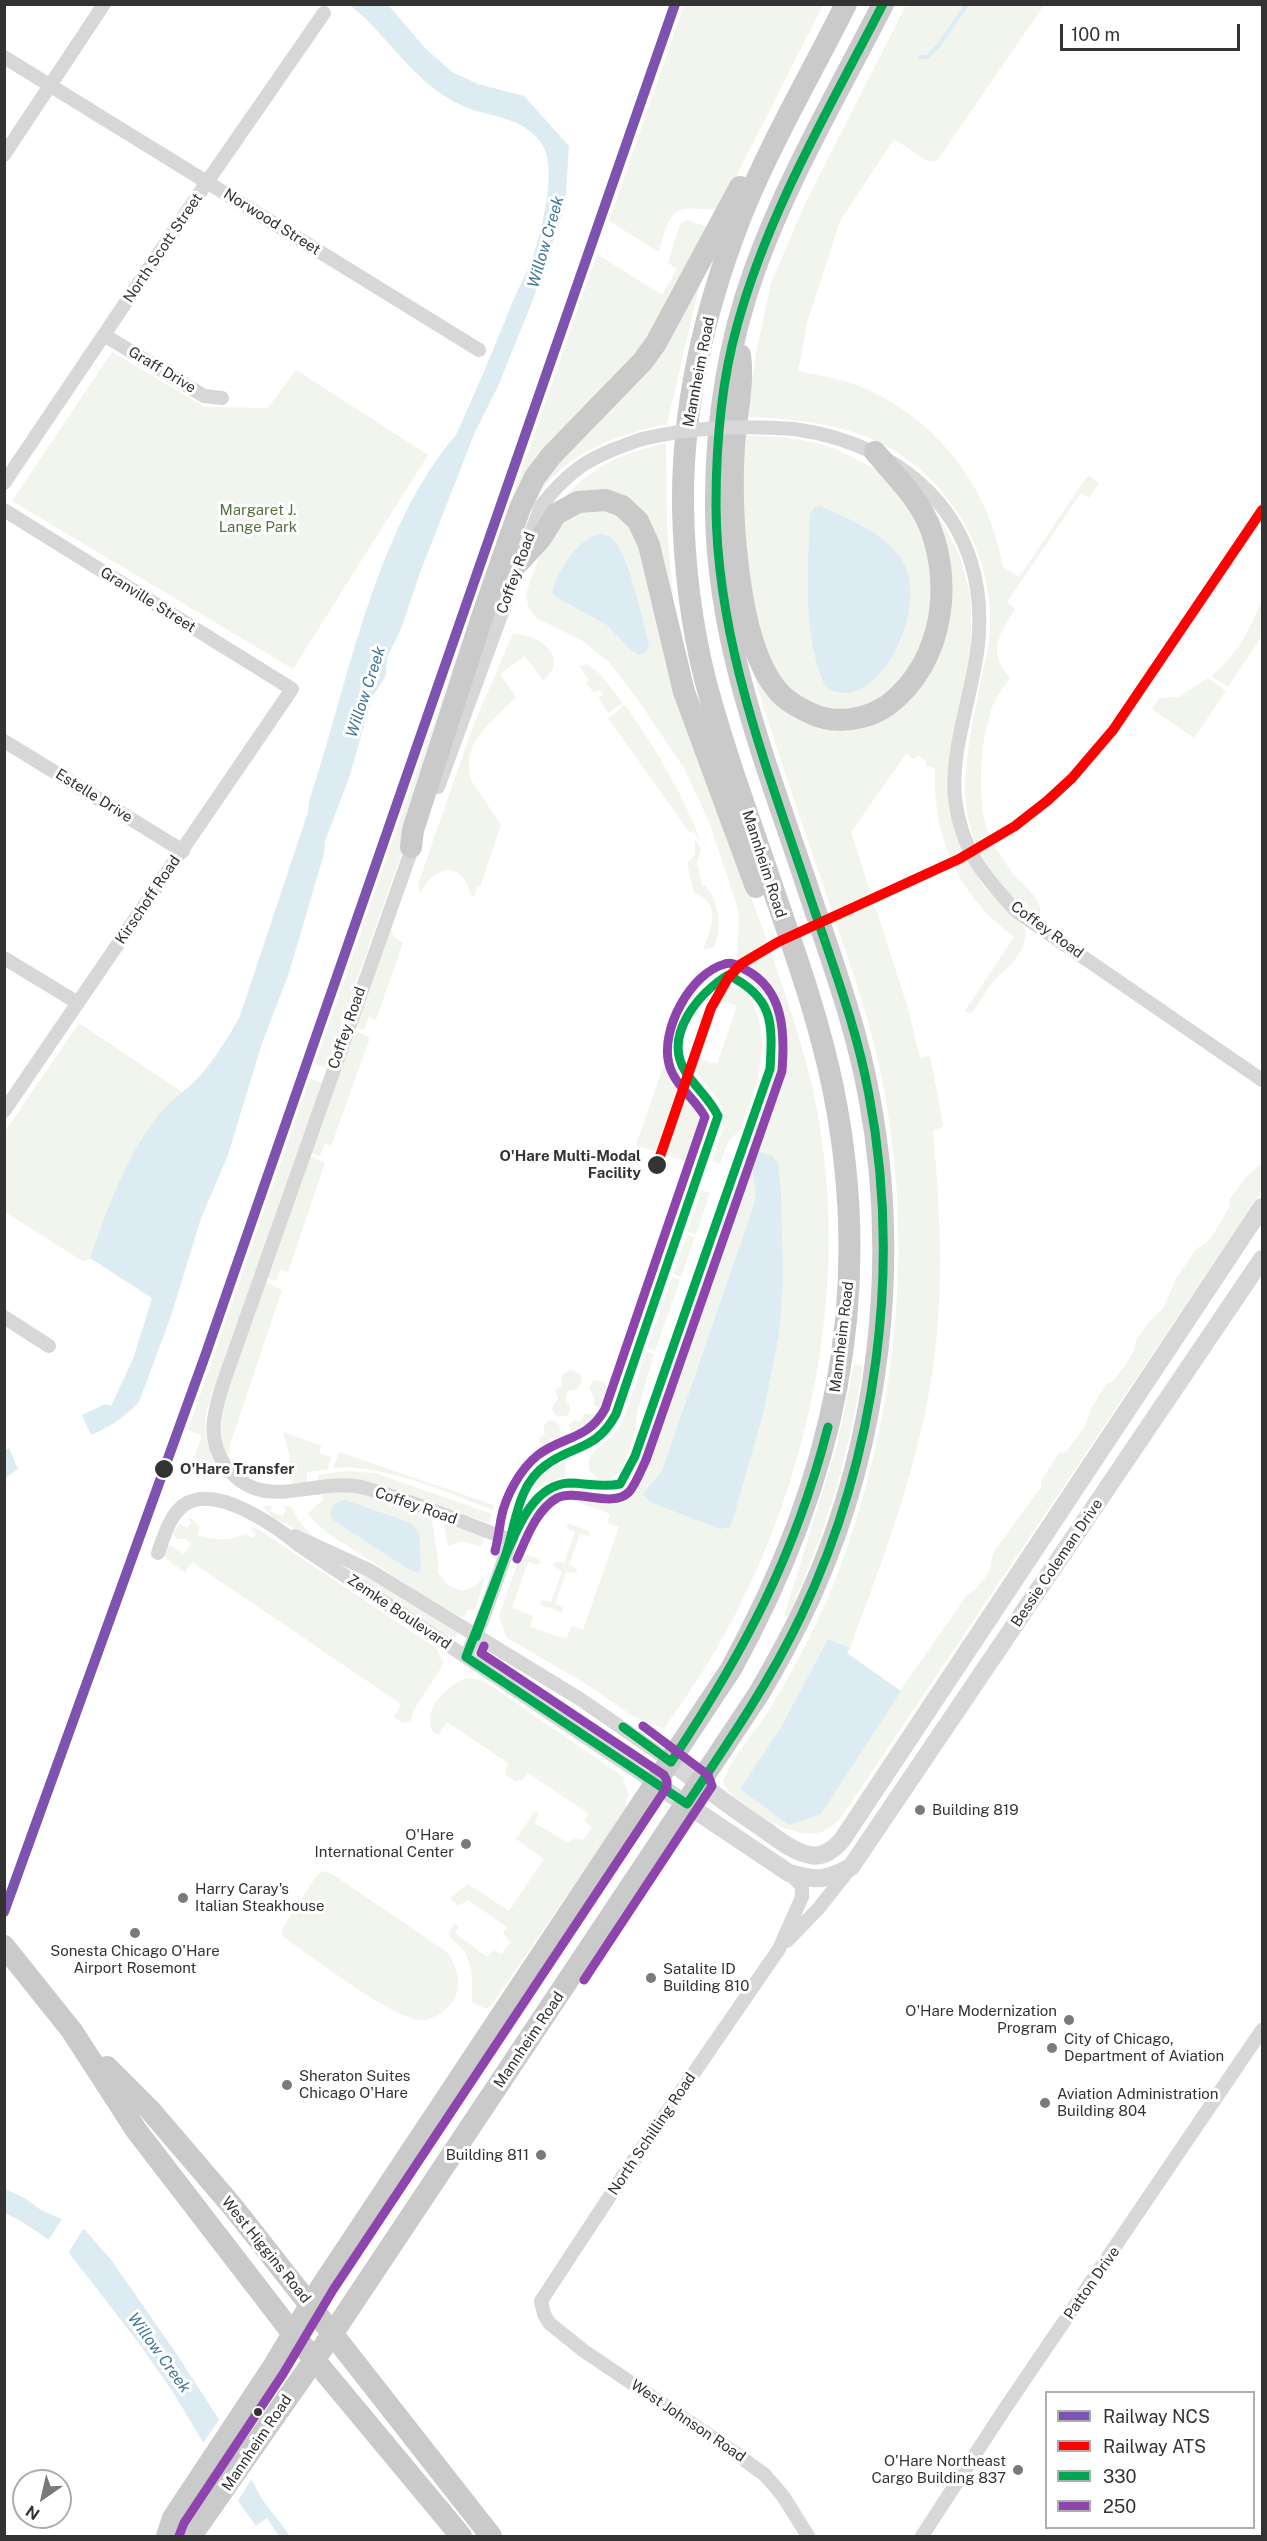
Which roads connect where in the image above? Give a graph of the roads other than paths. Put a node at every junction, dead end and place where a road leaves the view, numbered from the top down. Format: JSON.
{"nodes":[{"id":1,"x":104,"y":4,"type":"edge"},
{"id":2,"x":846,"y":4,"type":"edge"},
{"id":3,"x":883,"y":4,"type":"edge"},
{"id":4,"x":324,"y":14,"type":"dead end"},
{"id":5,"x":4,"y":57,"type":"edge"},
{"id":6,"x":51,"y":86,"type":"junction"},
{"id":7,"x":773,"y":150,"type":"junction"},
{"id":8,"x":4,"y":155,"type":"edge"},
{"id":9,"x":207,"y":182,"type":"junction"},
{"id":10,"x":736,"y":330,"type":"junction"},
{"id":11,"x":105,"y":335,"type":"junction"},
{"id":12,"x":479,"y":350,"type":"dead end"},
{"id":13,"x":222,"y":398,"type":"dead end"},
{"id":14,"x":875,"y":452,"type":"junction"},
{"id":15,"x":4,"y":483,"type":"edge"},
{"id":16,"x":4,"y":510,"type":"edge"},
{"id":17,"x":519,"y":562,"type":"junction"},
{"id":18,"x":292,"y":689,"type":"joint"},
{"id":19,"x":4,"y":741,"type":"edge"},
{"id":20,"x":411,"y":847,"type":"junction"},
{"id":21,"x":183,"y":850,"type":"junction"},
{"id":22,"x":794,"y":952,"type":"junction"},
{"id":23,"x":4,"y":958,"type":"edge"},
{"id":24,"x":78,"y":1003,"type":"junction"},
{"id":25,"x":1263,"y":1080,"type":"edge"},
{"id":26,"x":4,"y":1111,"type":"edge"},
{"id":27,"x":1263,"y":1207,"type":"edge"},
{"id":28,"x":1263,"y":1259,"type":"edge"},
{"id":29,"x":4,"y":1317,"type":"edge"},
{"id":30,"x":49,"y":1346,"type":"dead end"},
{"id":31,"x":284,"y":1533,"type":"junction"},
{"id":32,"x":158,"y":1553,"type":"dead end"},
{"id":33,"x":476,"y":1637,"type":"junction"},
{"id":34,"x":962,"y":1656,"type":"junction"},
{"id":35,"x":466,"y":1657,"type":"junction"},
{"id":36,"x":985,"y":1671,"type":"junction"},
{"id":37,"x":899,"y":1753,"type":"joint"},
{"id":38,"x":671,"y":1762,"type":"junction"},
{"id":39,"x":656,"y":1784,"type":"junction"},
{"id":40,"x":700,"y":1784,"type":"junction"},
{"id":41,"x":687,"y":1804,"type":"junction"},
{"id":42,"x":851,"y":1867,"type":"junction"},
{"id":43,"x":789,"y":1873,"type":"junction"},
{"id":44,"x":4,"y":1946,"type":"edge"},
{"id":45,"x":779,"y":1949,"type":"junction"},
{"id":46,"x":1263,"y":2030,"type":"edge"},
{"id":47,"x":72,"y":2031,"type":"junction"},
{"id":48,"x":310,"y":2305,"type":"junction"},
{"id":49,"x":549,"y":2323,"type":"joint"},
{"id":50,"x":333,"y":2333,"type":"junction"},
{"id":51,"x":293,"y":2334,"type":"junction"},
{"id":52,"x":314,"y":2358,"type":"junction"},
{"id":53,"x":167,"y":2536,"type":"edge"},
{"id":54,"x":191,"y":2536,"type":"edge"},
{"id":55,"x":461,"y":2536,"type":"edge"},
{"id":56,"x":491,"y":2536,"type":"edge"},
{"id":57,"x":808,"y":2536,"type":"edge"},
{"id":58,"x":922,"y":2536,"type":"edge"}],
"edges":[{"from":1,"to":6,"type":"street"},
{"from":2,"to":7,"type":"main road","name":"Mannheim Road"},
{"from":3,"to":10,"type":"main road","name":"Mannheim Road"},
{"from":4,"to":9,"type":"street","name":"North Scott Street"},
{"from":5,"to":6,"type":"street","name":"Norwood Street"},
{"from":6,"to":8,"type":"street"},
{"from":6,"to":9,"type":"street","name":"Norwood Street"},
{"from":7,"to":20,"type":"main road"},
{"from":7,"to":22,"type":"main road","name":"Mannheim Road"},
{"from":9,"to":11,"type":"street","name":"North Scott Street"},
{"from":9,"to":12,"type":"street","name":"Norwood Street"},
{"from":10,"to":14,"type":"main road"},
{"from":10,"to":40,"type":"main road","name":"Mannheim Road"},
{"from":11,"to":13,"type":"street","name":"Graff Drive"},
{"from":11,"to":15,"type":"street","name":"North Scott Street"},
{"from":14,"to":17,"type":"street","name":"Coffey Road","bridge":true},
{"from":14,"to":25,"type":"street","name":"Coffey Road"},
{"from":16,"to":18,"type":"street","name":"Granville Street"},
{"from":17,"to":20,"type":"street","name":"Coffey Road"},
{"from":17,"to":22,"type":"main road"},
{"from":18,"to":21,"type":"street","name":"Kirschoff Road"},
{"from":19,"to":21,"type":"street","name":"Estelle Drive"},
{"from":20,"to":33,"type":"street","name":"Coffey Road"},
{"from":21,"to":24,"type":"street","name":"Kirschoff Road"},
{"from":22,"to":38,"type":"main road","name":"Mannheim Road"},
{"from":23,"to":24,"type":"street"},
{"from":24,"to":26,"type":"street","name":"Kirschoff Road"},
{"from":27,"to":34,"type":"street","name":"Bessie Coleman Drive"},
{"from":28,"to":36,"type":"street","name":"Bessie Coleman Drive"},
{"from":29,"to":30,"type":"street"},
{"from":31,"to":32,"type":"street","name":"Zemke Boulevard"},
{"from":31,"to":33,"type":"street","name":"Zemke Boulevard"},
{"from":31,"to":35,"type":"street","name":"Zemke Boulevard"},
{"from":33,"to":35,"type":"street"},
{"from":33,"to":38,"type":"street","name":"Zemke Boulevard"},
{"from":34,"to":36,"type":"street"},
{"from":34,"to":37,"type":"street","name":"Bessie Coleman Drive"},
{"from":35,"to":39,"type":"street","name":"Zemke Boulevard"},
{"from":36,"to":42,"type":"street","name":"Bessie Coleman Drive"},
{"from":37,"to":40,"type":"street","name":"Zemke Boulevard"},
{"from":38,"to":39,"type":"main road","name":"Mannheim Road"},
{"from":38,"to":40,"type":"street","name":"Zemke Boulevard"},
{"from":39,"to":41,"type":"street","name":"Zemke Boulevard"},
{"from":39,"to":48,"type":"main road","name":"Mannheim Road"},
{"from":40,"to":41,"type":"main road","name":"Mannheim Road"},
{"from":41,"to":43,"type":"street","name":"Zemke Boulevard"},
{"from":41,"to":50,"type":"main road","name":"Mannheim Road"},
{"from":42,"to":43,"type":"street","name":"Zemke Boulevard"},
{"from":42,"to":45,"type":"street","name":"North Schilling Road"},
{"from":43,"to":45,"type":"street","name":"North Schilling Road"},
{"from":44,"to":47,"type":"main road","name":"West Higgins Road"},
{"from":45,"to":49,"type":"street","name":"North Schilling Road"},
{"from":46,"to":58,"type":"street","name":"Patton Drive"},
{"from":47,"to":48,"type":"main road","name":"West Higgins Road"},
{"from":47,"to":51,"type":"main road","name":"West Higgins Road"},
{"from":48,"to":50,"type":"main road","name":"West Higgins Road"},
{"from":48,"to":51,"type":"main road","name":"Mannheim Road"},
{"from":49,"to":57,"type":"street","name":"West Johnson Road"},
{"from":50,"to":52,"type":"main road","name":"Mannheim Road"},
{"from":50,"to":56,"type":"main road","name":"West Higgins Road"},
{"from":51,"to":52,"type":"main road","name":"West Higgins Road"},
{"from":51,"to":53,"type":"main road","name":"Mannheim Road"},
{"from":52,"to":54,"type":"main road","name":"Mannheim Road"},
{"from":52,"to":55,"type":"main road","name":"West Higgins Road"}]}
